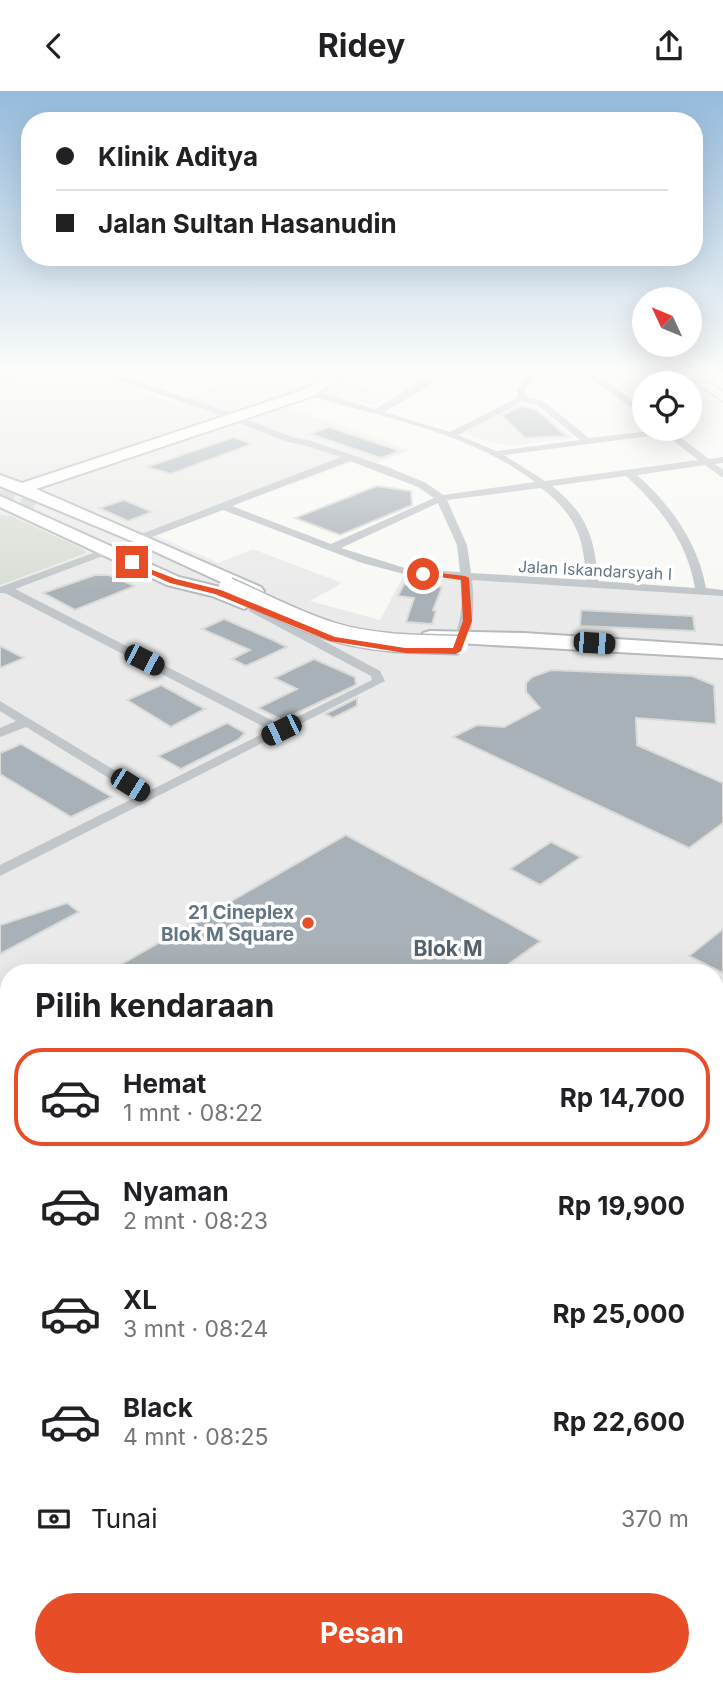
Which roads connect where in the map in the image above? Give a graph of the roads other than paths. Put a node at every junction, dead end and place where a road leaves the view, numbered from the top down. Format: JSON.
{"nodes":[{"id":1,"x":128,"y":444,"type":"edge"},
{"id":2,"x":145,"y":444,"type":"edge"},
{"id":3,"x":312,"y":444,"type":"edge"},
{"id":4,"x":474,"y":444,"type":"edge"},
{"id":5,"x":562,"y":444,"type":"edge"},
{"id":6,"x":685,"y":444,"type":"edge"},
{"id":7,"x":499,"y":453,"type":"junction"},
{"id":8,"x":351,"y":457,"type":"junction"},
{"id":9,"x":723,"y":460,"type":"edge"},
{"id":10,"x":709,"y":462,"type":"junction"},
{"id":11,"x":64,"y":474,"type":"junction"},
{"id":12,"x":630,"y":474,"type":"junction"},
{"id":13,"x":723,"y":475,"type":"edge"},
{"id":14,"x":545,"y":486,"type":"junction"},
{"id":15,"x":17,"y":496,"type":"edge"},
{"id":16,"x":441,"y":498,"type":"junction"},
{"id":17,"x":225,"y":507,"type":"junction"},
{"id":18,"x":140,"y":538,"type":"junction"},
{"id":19,"x":333,"y":547,"type":"junction"},
{"id":20,"x":107,"y":551,"type":"junction"},
{"id":21,"x":465,"y":578,"type":"junction"},
{"id":22,"x":222,"y":585,"type":"junction"},
{"id":23,"x":592,"y":585,"type":"junction"},
{"id":24,"x":3,"y":590,"type":"edge"},
{"id":25,"x":701,"y":591,"type":"junction"},
{"id":26,"x":723,"y":593,"type":"edge"},
{"id":27,"x":253,"y":608,"type":"junction"},
{"id":28,"x":459,"y":644,"type":"junction"},
{"id":29,"x":723,"y":655,"type":"edge"},
{"id":30,"x":723,"y":663,"type":"edge"},
{"id":31,"x":0,"y":705,"type":"edge"},
{"id":32,"x":27,"y":721,"type":"junction"},
{"id":33,"x":281,"y":730,"type":"junction"},
{"id":34,"x":0,"y":733,"type":"edge"},
{"id":35,"x":148,"y":796,"type":"junction"},
{"id":36,"x":0,"y":871,"type":"edge"}],
"edges":[{"from":1,"to":15,"type":"main road"},
{"from":2,"to":11,"type":"main road"},
{"from":3,"to":8,"type":"street"},
{"from":4,"to":7,"type":"street"},
{"from":5,"to":7,"type":"street"},
{"from":6,"to":10,"type":"street"},
{"from":7,"to":14,"type":"street"},
{"from":8,"to":16,"type":"street"},
{"from":8,"to":17,"type":"street"},
{"from":9,"to":10,"type":"street"},
{"from":10,"to":12,"type":"street"},
{"from":10,"to":13,"type":"street"},
{"from":11,"to":15,"type":"main road"},
{"from":11,"to":15,"type":"main road"},
{"from":12,"to":14,"type":"street"},
{"from":12,"to":25,"type":"street"},
{"from":14,"to":16,"type":"street"},
{"from":14,"to":23,"type":"street"},
{"from":15,"to":18,"type":"main road"},
{"from":15,"to":20,"type":"main road"},
{"from":15,"to":22,"type":"main road"},
{"from":15,"to":22,"type":"main road"},
{"from":16,"to":19,"type":"street"},
{"from":16,"to":21,"type":"street"},
{"from":17,"to":18,"type":"street"},
{"from":17,"to":19,"type":"street","name":"Jalan Iskandarsyah I"},
{"from":18,"to":22,"type":"main road"},
{"from":19,"to":21,"type":"street","name":"Jalan Iskandarsyah I"},
{"from":20,"to":22,"type":"main road"},
{"from":20,"to":24,"type":"street"},
{"from":21,"to":23,"type":"street","name":"Jalan Iskandarsyah I"},
{"from":21,"to":28,"type":"street"},
{"from":22,"to":27,"type":"main road"},
{"from":22,"to":28,"type":"main road"},
{"from":22,"to":29,"type":"main road","bridge":true},
{"from":23,"to":25,"type":"street","name":"Jalan Iskandarsyah I"},
{"from":24,"to":33,"type":"street"},
{"from":25,"to":26,"type":"street","name":"Jalan Iskandarsyah I"},
{"from":27,"to":28,"type":"main road"},
{"from":27,"to":33,"type":"street"},
{"from":28,"to":29,"type":"main road"},
{"from":28,"to":30,"type":"main road"},
{"from":31,"to":32,"type":"street"},
{"from":32,"to":34,"type":"street"},
{"from":32,"to":35,"type":"street"},
{"from":33,"to":35,"type":"street"},
{"from":35,"to":36,"type":"street"}]}
